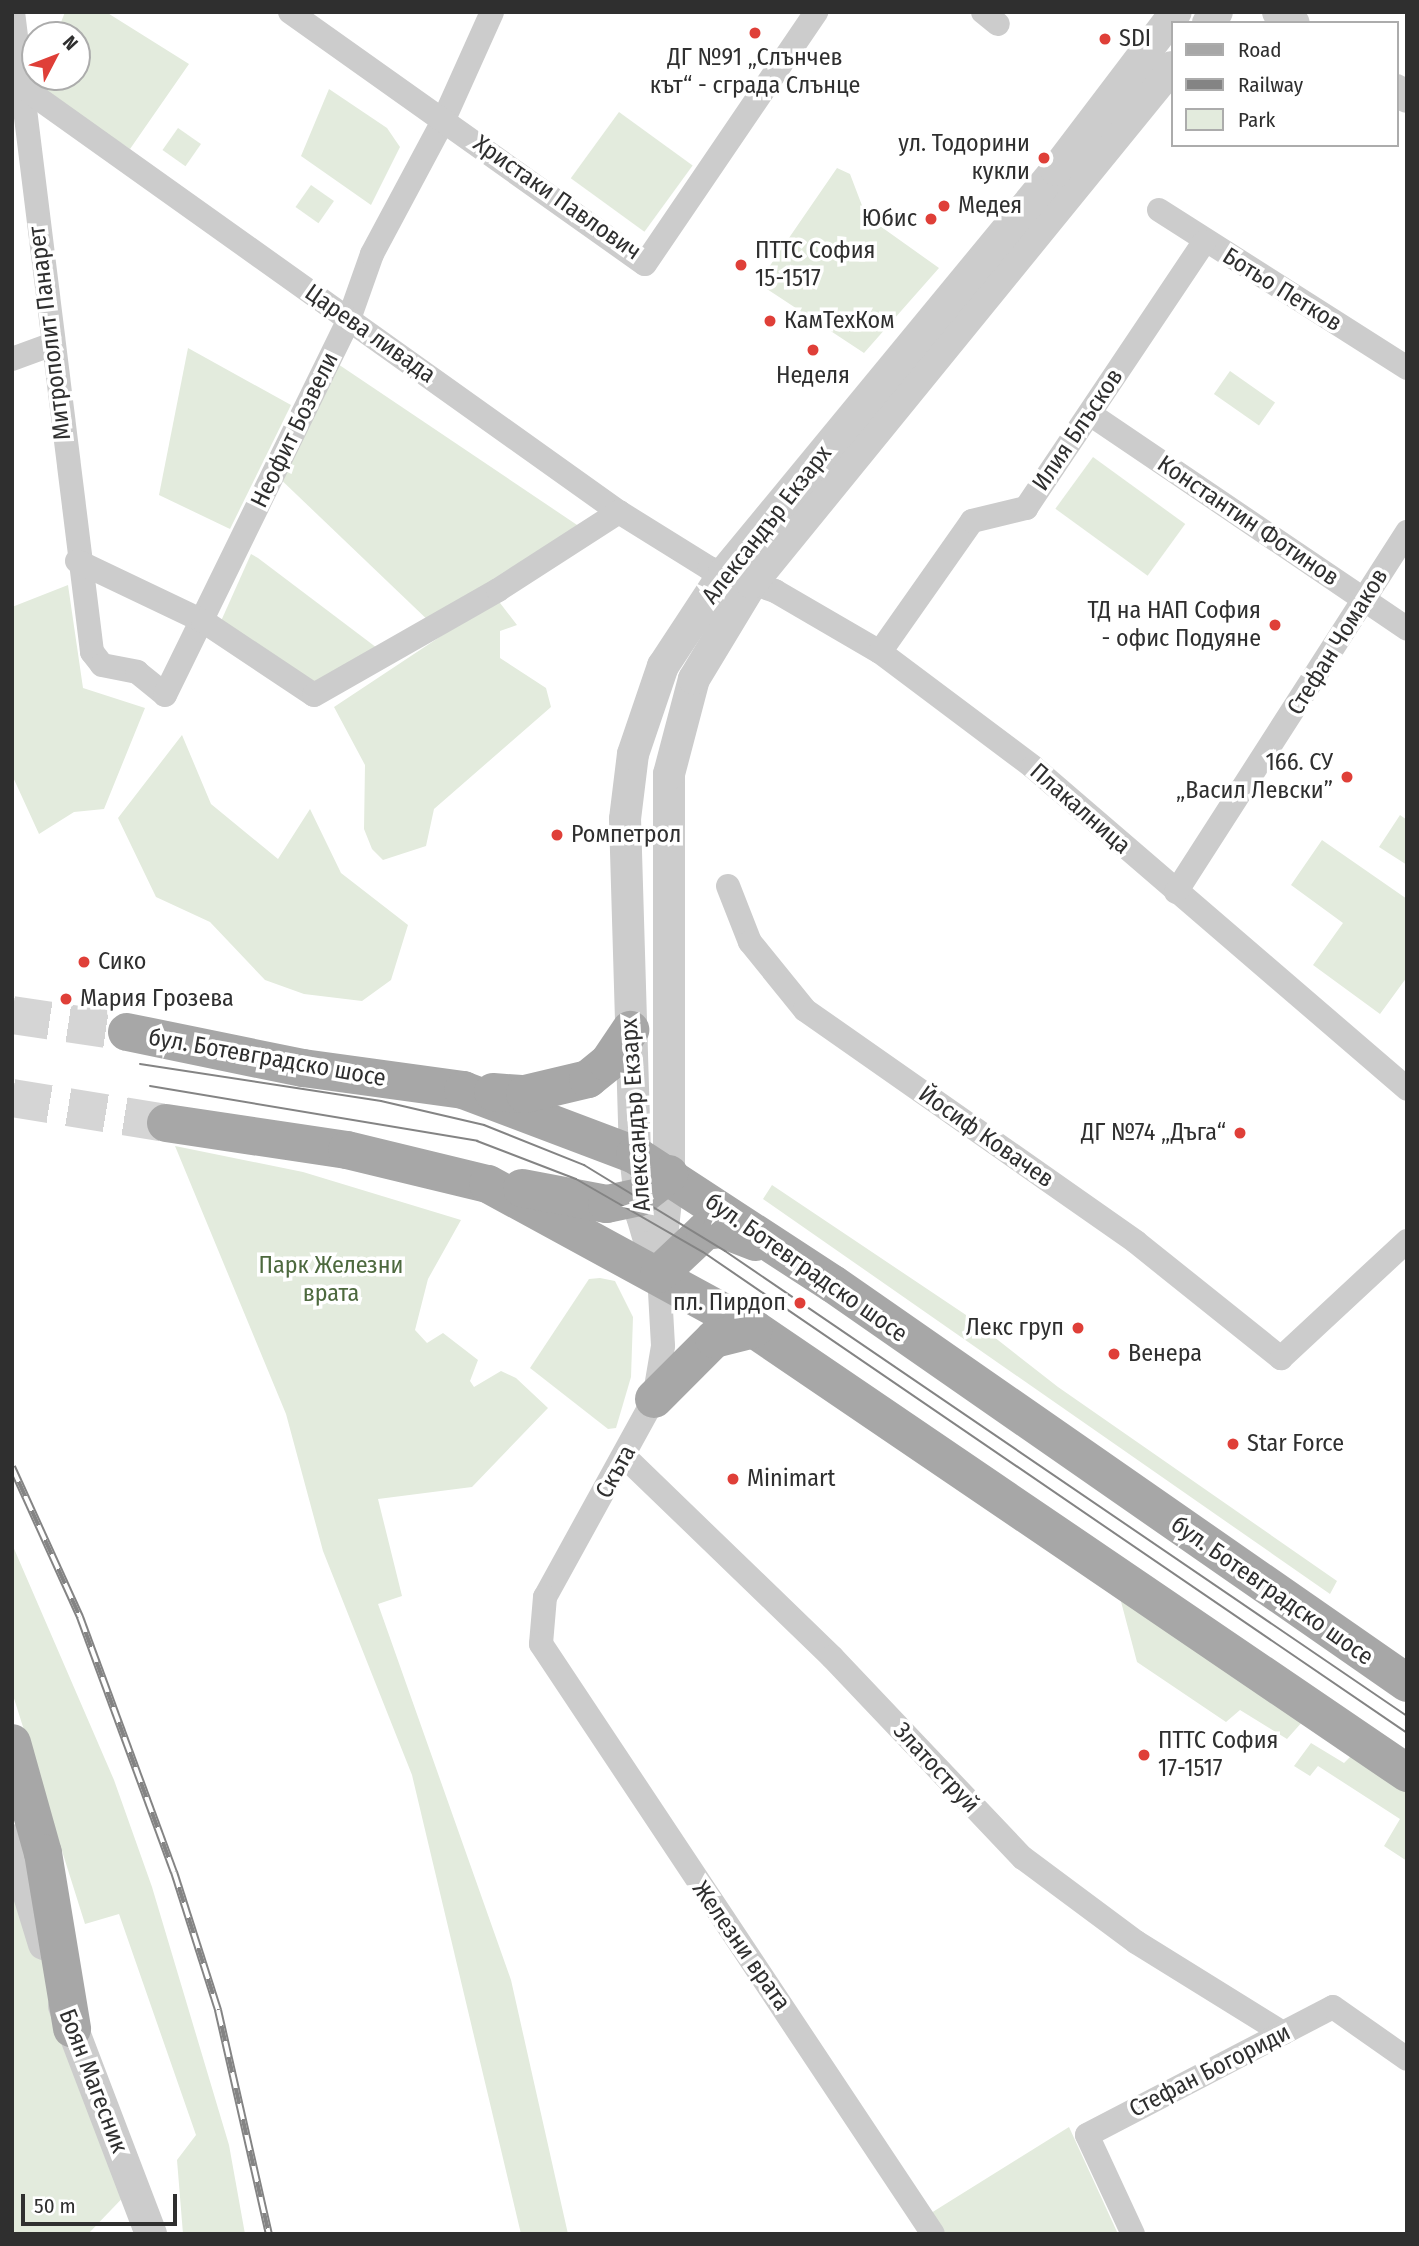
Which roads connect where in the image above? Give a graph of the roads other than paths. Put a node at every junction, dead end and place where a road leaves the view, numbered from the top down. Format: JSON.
{"nodes":[{"id":1,"x":13,"y":12,"type":"edge"},
{"id":2,"x":290,"y":12,"type":"edge"},
{"id":3,"x":492,"y":12,"type":"edge"},
{"id":4,"x":816,"y":12,"type":"edge"},
{"id":5,"x":1159,"y":12,"type":"edge"},
{"id":6,"x":1170,"y":31,"type":"edge"},
{"id":7,"x":1161,"y":59,"type":"edge"},
{"id":8,"x":21,"y":86,"type":"edge"},
{"id":9,"x":22,"y":91,"type":"edge"},
{"id":10,"x":28,"y":91,"type":"edge"},
{"id":11,"x":444,"y":119,"type":"junction"},
{"id":12,"x":1159,"y":210,"type":"dead end"},
{"id":13,"x":1204,"y":242,"type":"junction"},
{"id":14,"x":349,"y":319,"type":"junction"},
{"id":15,"x":51,"y":345,"type":"junction"},
{"id":16,"x":12,"y":359,"type":"edge"},
{"id":17,"x":1407,"y":368,"type":"edge"},
{"id":18,"x":1090,"y":414,"type":"junction"},
{"id":19,"x":620,"y":512,"type":"junction"},
{"id":20,"x":1407,"y":532,"type":"edge"},
{"id":21,"x":77,"y":561,"type":"junction"},
{"id":22,"x":738,"y":578,"type":"junction"},
{"id":23,"x":1364,"y":600,"type":"junction"},
{"id":24,"x":203,"y":621,"type":"junction"},
{"id":25,"x":1407,"y":629,"type":"edge"},
{"id":26,"x":880,"y":652,"type":"junction"},
{"id":27,"x":165,"y":695,"type":"joint"},
{"id":28,"x":728,"y":886,"type":"dead end"},
{"id":29,"x":1176,"y":892,"type":"junction"},
{"id":30,"x":630,"y":1030,"type":"junction"},
{"id":31,"x":127,"y":1032,"type":"tunnel mouth"},
{"id":32,"x":1407,"y":1088,"type":"edge"},
{"id":33,"x":463,"y":1090,"type":"junction"},
{"id":34,"x":166,"y":1123,"type":"tunnel mouth"},
{"id":35,"x":635,"y":1156,"type":"junction"},
{"id":36,"x":488,"y":1184,"type":"junction"},
{"id":37,"x":654,"y":1185,"type":"junction"},
{"id":38,"x":1407,"y":1241,"type":"edge"},
{"id":39,"x":784,"y":1252,"type":"junction"},
{"id":40,"x":659,"y":1274,"type":"junction"},
{"id":41,"x":754,"y":1329,"type":"junction"},
{"id":42,"x":654,"y":1399,"type":"junction"},
{"id":43,"x":625,"y":1457,"type":"junction"},
{"id":44,"x":548,"y":1659,"type":"joint"},
{"id":45,"x":1407,"y":1684,"type":"edge"},
{"id":46,"x":12,"y":1743,"type":"edge"},
{"id":47,"x":1407,"y":1773,"type":"edge"},
{"id":48,"x":17,"y":1847,"type":"edge"},
{"id":49,"x":72,"y":2029,"type":"junction"},
{"id":50,"x":1283,"y":2033,"type":"junction"},
{"id":51,"x":1407,"y":2059,"type":"edge"},
{"id":52,"x":932,"y":2233,"type":"edge"},
{"id":53,"x":151,"y":2234,"type":"edge"},
{"id":54,"x":1133,"y":2234,"type":"edge"}],
"edges":[{"from":1,"to":8,"type":"street","name":"Митрополит Панарет"},
{"from":2,"to":11,"type":"street","name":"Христаки Павлович"},
{"from":3,"to":11,"type":"street","name":"Неофит Бозвели"},
{"from":4,"to":11,"type":"street","name":"Христаки Павлович"},
{"from":5,"to":7,"type":"street"},
{"from":6,"to":7,"type":"street","name":"Александър Екзарх"},
{"from":7,"to":22,"type":"street","name":"Александър Екзарх"},
{"from":9,"to":15,"type":"street","name":"Митрополит Панарет"},
{"from":10,"to":14,"type":"street","name":"Царева ливада"},
{"from":11,"to":14,"type":"street","name":"Неофит Бозвели"},
{"from":12,"to":13,"type":"street","name":"Ботьо Петков"},
{"from":13,"to":17,"type":"street","name":"Ботьо Петков"},
{"from":13,"to":18,"type":"street","name":"Илия Блъсков"},
{"from":14,"to":19,"type":"street","name":"Царева ливада"},
{"from":14,"to":24,"type":"street","name":"Неофит Бозвели"},
{"from":15,"to":16,"type":"street"},
{"from":15,"to":21,"type":"street","name":"Митрополит Панарет"},
{"from":18,"to":23,"type":"street","name":"Константин Фотинов"},
{"from":18,"to":26,"type":"street","name":"Илия Блъсков"},
{"from":19,"to":22,"type":"street","name":"Царева ливада"},
{"from":19,"to":24,"type":"street"},
{"from":20,"to":23,"type":"street","name":"Стефан Чомаков"},
{"from":21,"to":24,"type":"street"},
{"from":21,"to":27,"type":"street","name":"Митрополит Панарет"},
{"from":22,"to":26,"type":"street","name":"Плакалница"},
{"from":22,"to":30,"type":"street","name":"Александър Екзарх"},
{"from":22,"to":37,"type":"street","name":"Александър Екзарх"},
{"from":23,"to":25,"type":"street","name":"Константин Фотинов"},
{"from":23,"to":29,"type":"street","name":"Стефан Чомаков"},
{"from":24,"to":27,"type":"street","name":"Неофит Бозвели"},
{"from":26,"to":29,"type":"street","name":"Плакалница"},
{"from":28,"to":38,"type":"street","name":"Йосиф Ковачев"},
{"from":29,"to":32,"type":"street","name":"Плакалница"},
{"from":30,"to":33,"type":"main road"},
{"from":30,"to":35,"type":"street","name":"Александър Екзарх"},
{"from":31,"to":33,"type":"main road","name":"бул. Ботевградско шосе"},
{"from":33,"to":35,"type":"main road","name":"бул. Ботевградско шосе"},
{"from":34,"to":36,"type":"main road"},
{"from":35,"to":37,"type":"main road","name":"бул. Ботевградско шосе"},
{"from":36,"to":37,"type":"main road"},
{"from":36,"to":40,"type":"main road"},
{"from":37,"to":39,"type":"main road","name":"бул. Ботевградско шосе"},
{"from":37,"to":40,"type":"street","name":"Александър Екзарх"},
{"from":39,"to":40,"type":"main road"},
{"from":39,"to":45,"type":"main road","name":"бул. Ботевградско шосе"},
{"from":40,"to":41,"type":"main road"},
{"from":40,"to":42,"type":"street","name":"Скъта"},
{"from":41,"to":42,"type":"main road"},
{"from":41,"to":47,"type":"main road"},
{"from":42,"to":43,"type":"street","name":"Скъта"},
{"from":43,"to":44,"type":"street","name":"Скъта"},
{"from":43,"to":50,"type":"street","name":"Златоструй"},
{"from":44,"to":52,"type":"street","name":"Железни врата"},
{"from":46,"to":48,"type":"main road"},
{"from":48,"to":49,"type":"main road"},
{"from":48,"to":49,"type":"street","name":"Боян Магесник"},
{"from":49,"to":53,"type":"street","name":"Боян Магесник"},
{"from":50,"to":51,"type":"street","name":"Стефан Богориди"},
{"from":50,"to":54,"type":"street","name":"Стефан Богориди"}]}
